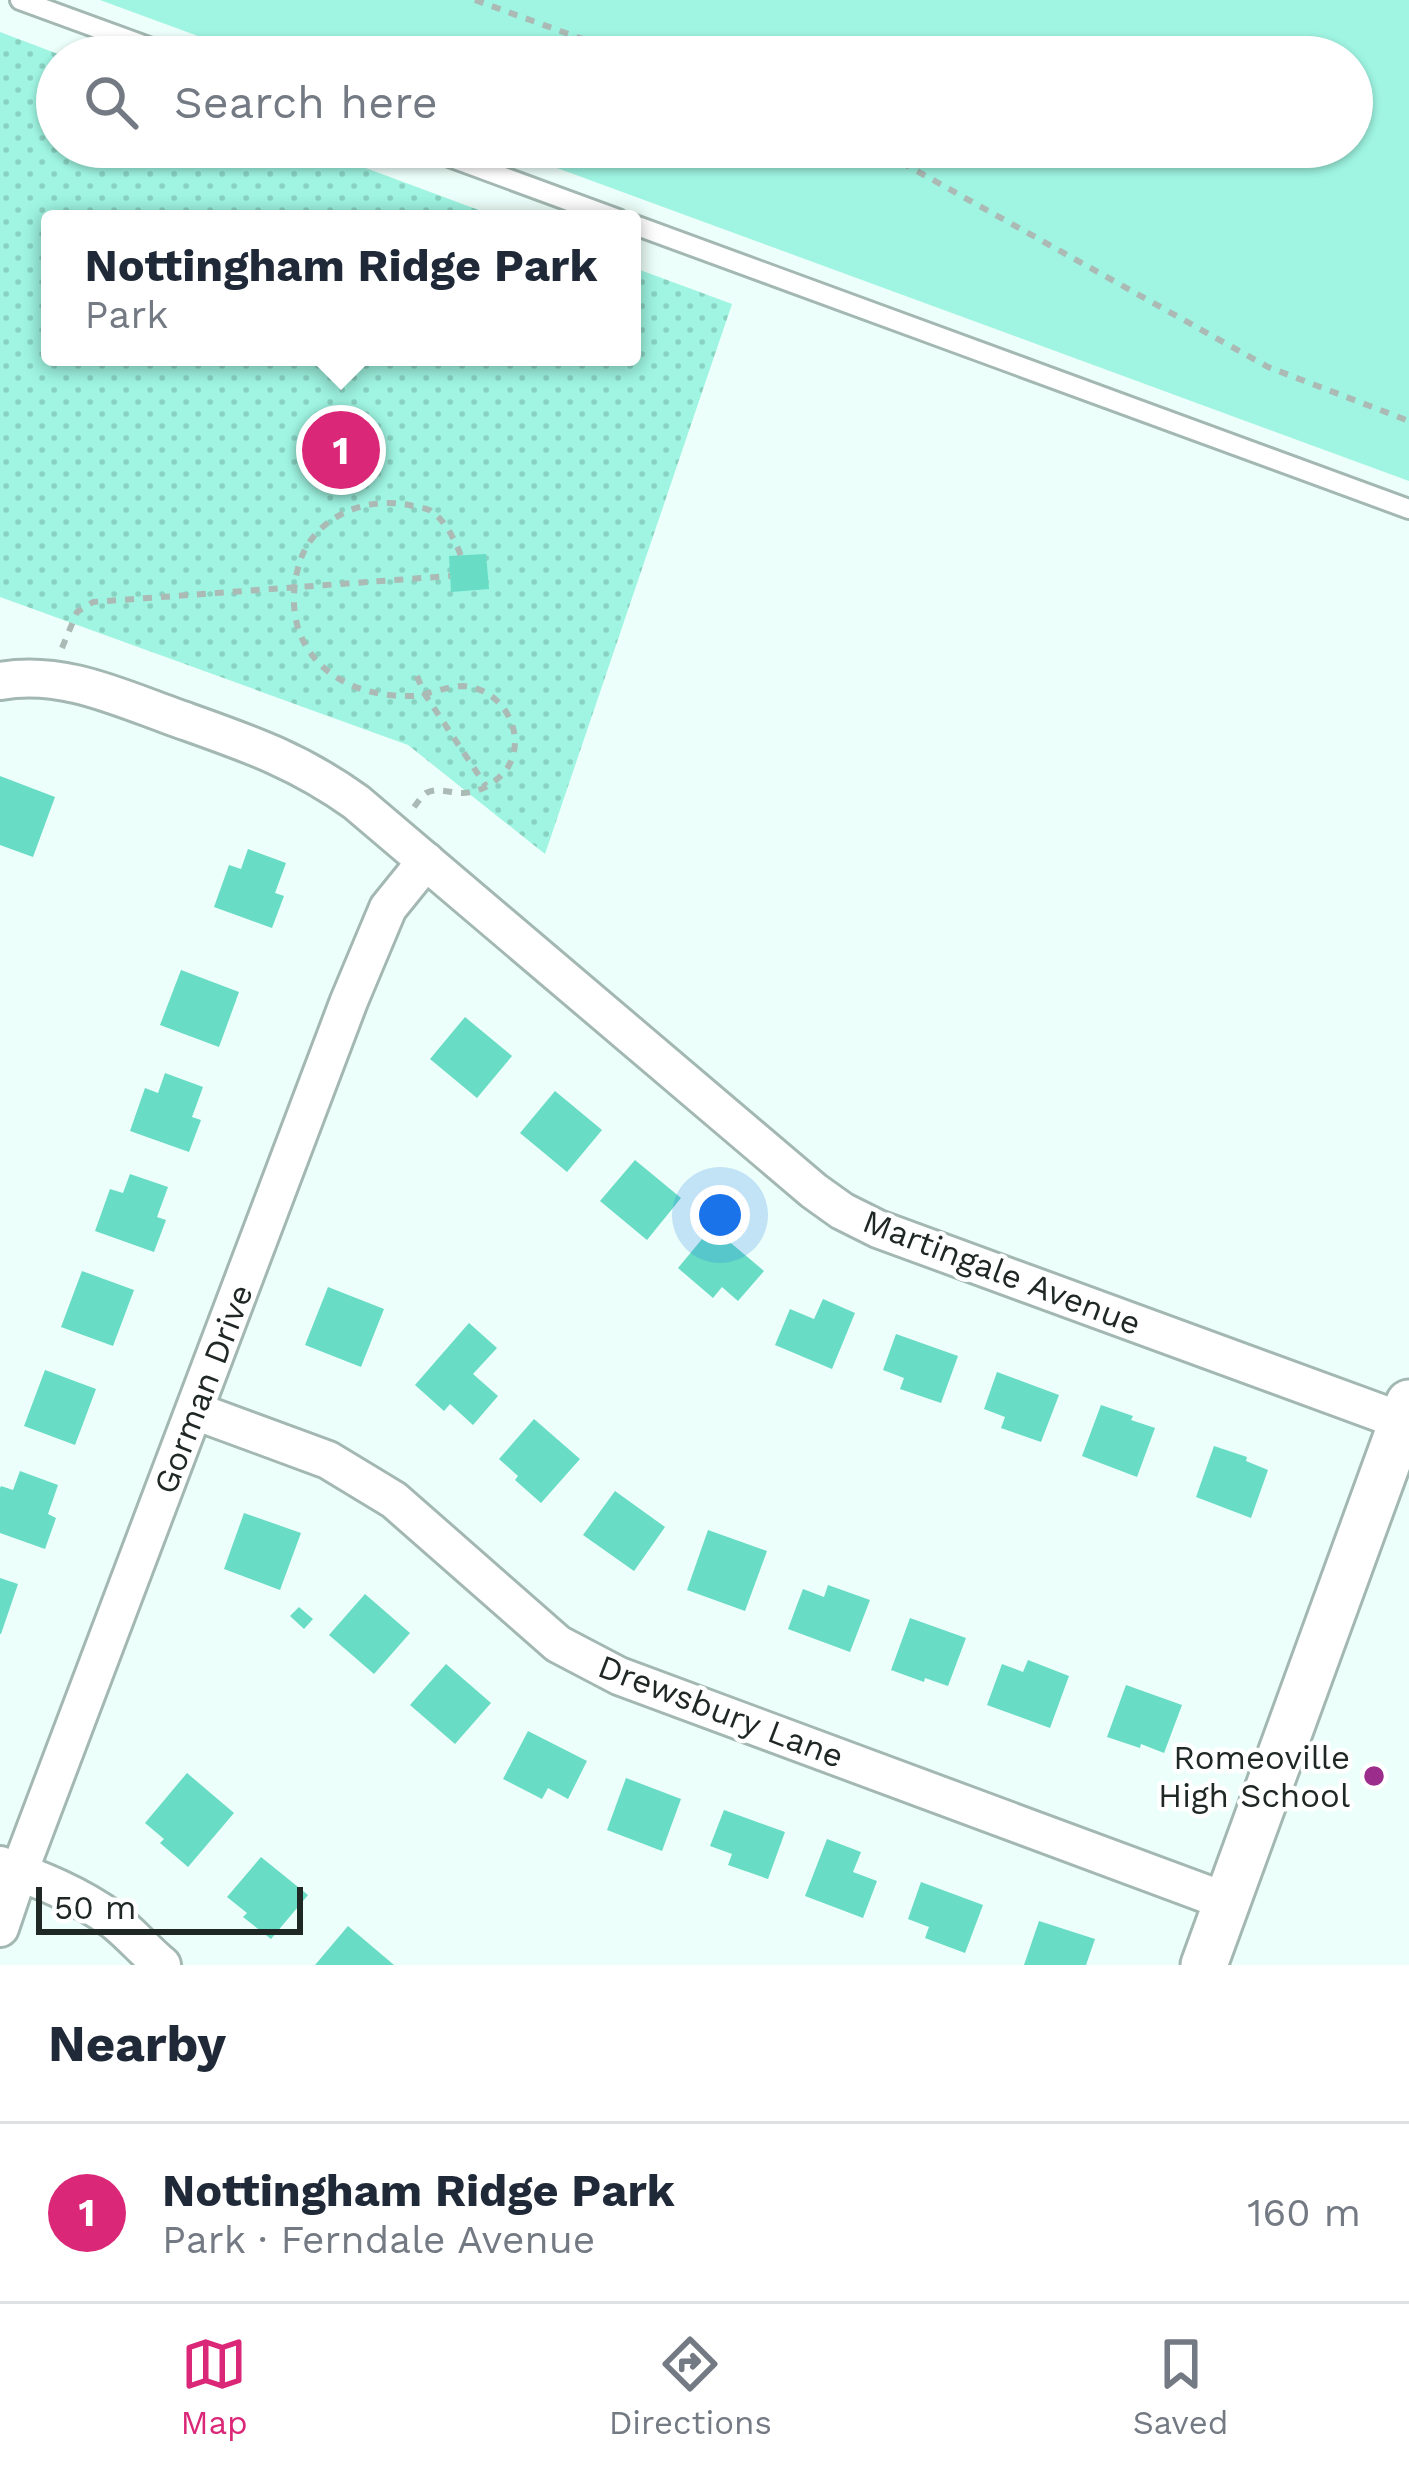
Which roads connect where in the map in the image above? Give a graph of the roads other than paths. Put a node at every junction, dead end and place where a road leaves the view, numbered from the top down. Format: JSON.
{"nodes":[{"id":1,"x":20,"y":0,"type":"edge"},
{"id":2,"x":119,"y":36,"type":"edge"},
{"id":3,"x":479,"y":168,"type":"edge"},
{"id":4,"x":594,"y":210,"type":"edge"},
{"id":5,"x":641,"y":227,"type":"edge"},
{"id":6,"x":1409,"y":509,"type":"edge"},
{"id":7,"x":0,"y":681,"type":"edge"},
{"id":8,"x":426,"y":861,"type":"junction"},
{"id":9,"x":195,"y":1411,"type":"junction"},
{"id":10,"x":1406,"y":1412,"type":"edge"},
{"id":11,"x":9,"y":1869,"type":"edge"},
{"id":12,"x":1228,"y":1901,"type":"junction"},
{"id":13,"x":0,"y":1928,"type":"edge"},
{"id":14,"x":162,"y":1965,"type":"edge"},
{"id":15,"x":1204,"y":1965,"type":"edge"}],
"edges":[{"from":1,"to":2,"type":"lane"},
{"from":3,"to":4,"type":"lane"},
{"from":5,"to":6,"type":"lane"},
{"from":7,"to":8,"type":"street","name":"Martingale Avenue"},
{"from":8,"to":9,"type":"street","name":"Gorman Drive"},
{"from":8,"to":10,"type":"street","name":"Martingale Avenue"},
{"from":9,"to":11,"type":"street","name":"Gorman Drive"},
{"from":9,"to":12,"type":"street","name":"Drewsbury Lane"},
{"from":10,"to":12,"type":"street"},
{"from":11,"to":13,"type":"street","name":"Gorman Drive"},
{"from":11,"to":14,"type":"street"},
{"from":12,"to":15,"type":"street"}]}
